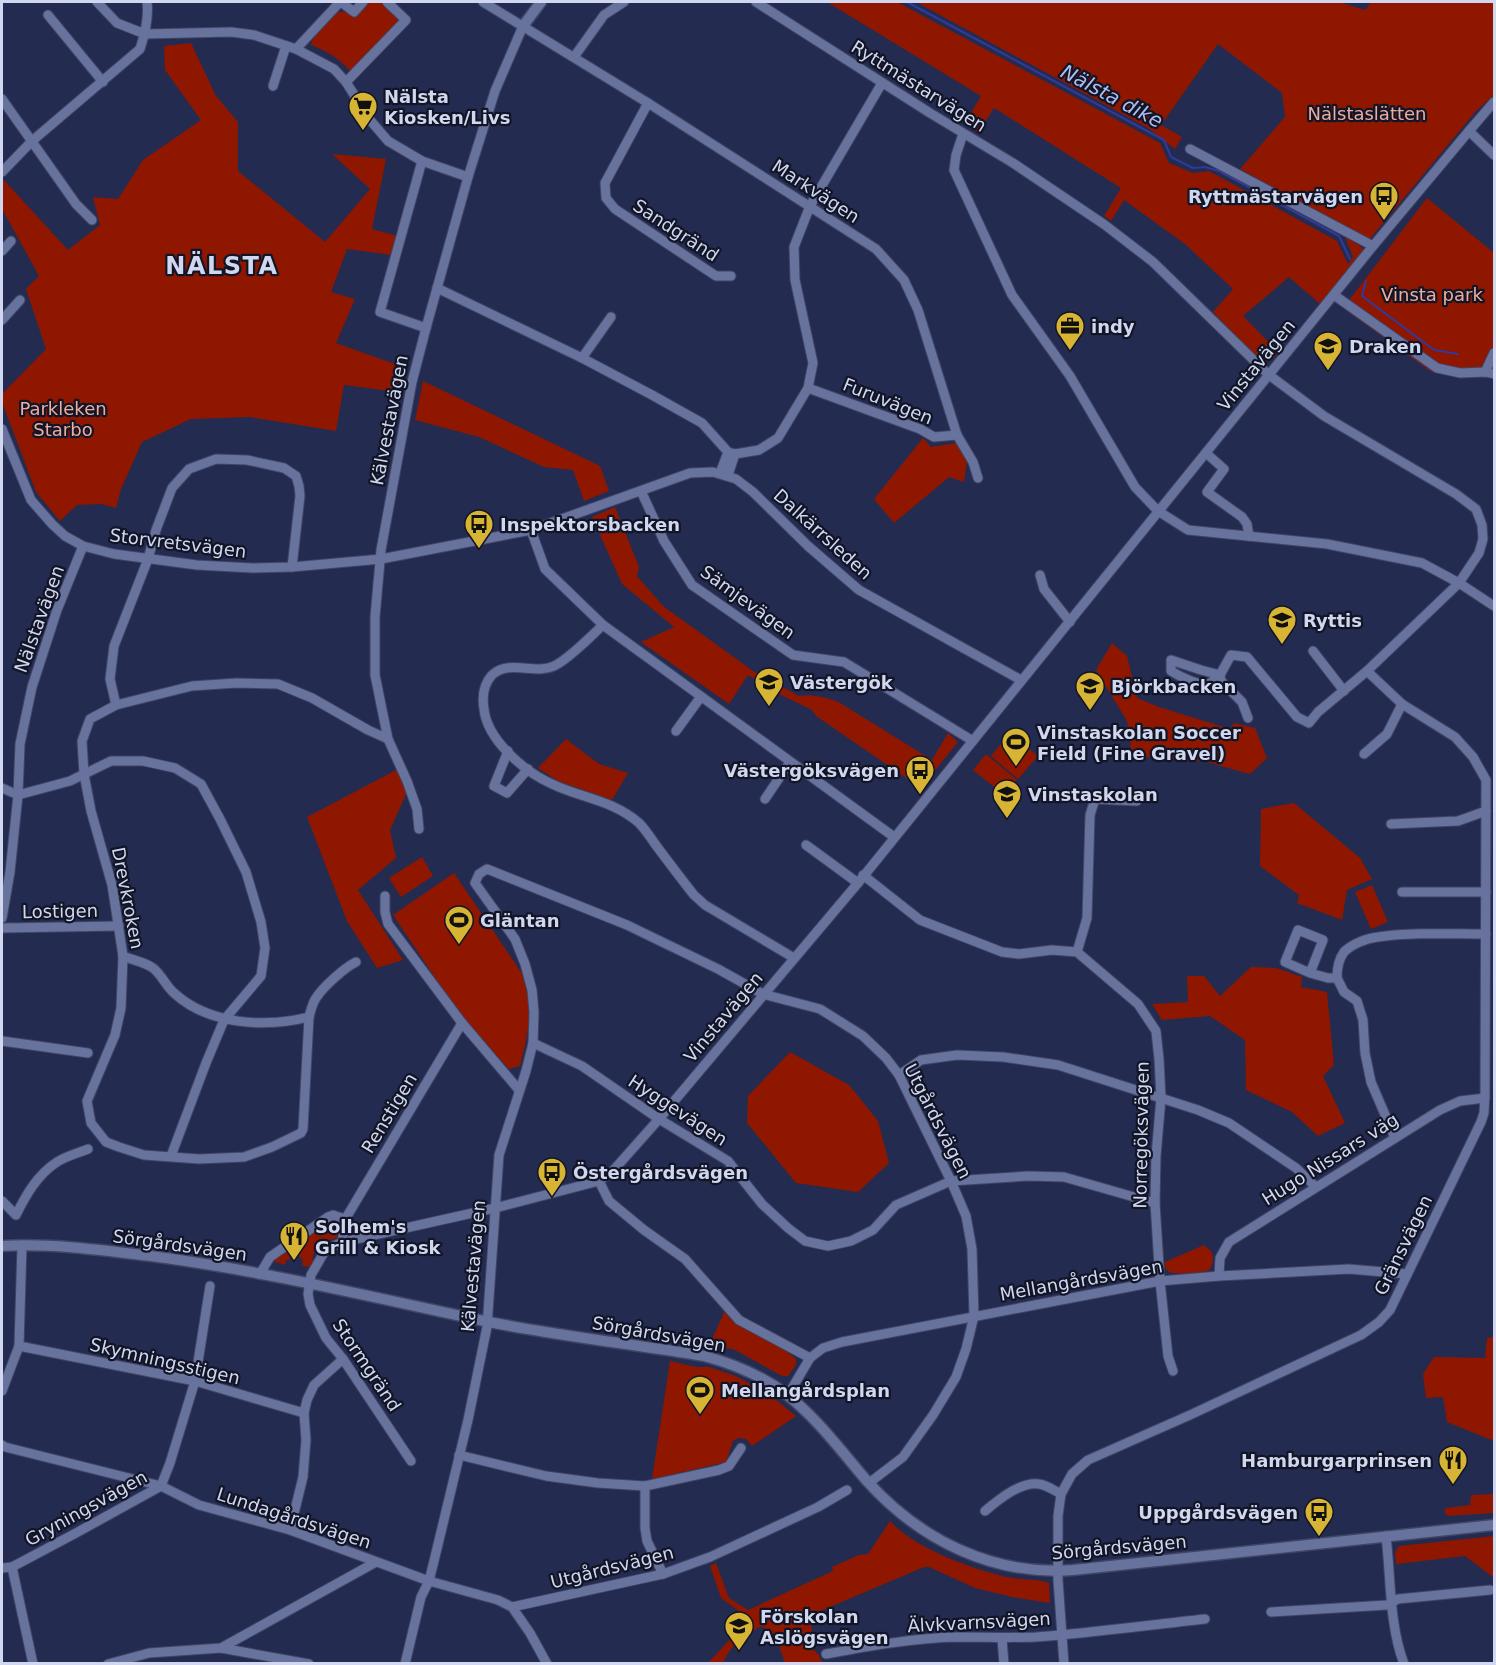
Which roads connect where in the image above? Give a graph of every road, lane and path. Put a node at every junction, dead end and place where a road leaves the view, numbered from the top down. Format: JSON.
{"nodes":[{"id":1,"x":97,"y":2,"type":"edge"},
{"id":2,"x":147,"y":2,"type":"edge"},
{"id":3,"x":341,"y":2,"type":"edge"},
{"id":4,"x":363,"y":2,"type":"edge"},
{"id":5,"x":387,"y":2,"type":"edge"},
{"id":6,"x":483,"y":2,"type":"edge"},
{"id":7,"x":541,"y":2,"type":"edge"},
{"id":8,"x":624,"y":2,"type":"edge"},
{"id":9,"x":756,"y":2,"type":"edge"},
{"id":10,"x":48,"y":15,"type":"dead end"},
{"id":11,"x":523,"y":26,"type":"junction"},
{"id":12,"x":145,"y":33,"type":"junction"},
{"id":13,"x":286,"y":46,"type":"junction"},
{"id":14,"x":296,"y":49,"type":"junction"},
{"id":15,"x":574,"y":57,"type":"junction"},
{"id":16,"x":103,"y":82,"type":"junction"},
{"id":17,"x":346,"y":82,"type":"junction"},
{"id":18,"x":882,"y":83,"type":"junction"},
{"id":19,"x":273,"y":86,"type":"dead end"},
{"id":20,"x":2,"y":99,"type":"edge"},
{"id":21,"x":1494,"y":102,"type":"edge"},
{"id":22,"x":648,"y":103,"type":"junction"},
{"id":23,"x":1469,"y":131,"type":"junction"},
{"id":24,"x":963,"y":134,"type":"junction"},
{"id":25,"x":32,"y":141,"type":"junction"},
{"id":26,"x":1190,"y":149,"type":"dead end"},
{"id":27,"x":1494,"y":154,"type":"edge"},
{"id":28,"x":422,"y":161,"type":"junction"},
{"id":29,"x":2,"y":172,"type":"edge"},
{"id":30,"x":468,"y":177,"type":"junction"},
{"id":31,"x":810,"y":206,"type":"junction"},
{"id":32,"x":92,"y":220,"type":"dead end"},
{"id":33,"x":11,"y":241,"type":"dead end"},
{"id":34,"x":1373,"y":246,"type":"junction"},
{"id":35,"x":2,"y":251,"type":"edge"},
{"id":36,"x":732,"y":276,"type":"dead end"},
{"id":37,"x":437,"y":288,"type":"junction"},
{"id":38,"x":1334,"y":295,"type":"junction"},
{"id":39,"x":20,"y":300,"type":"dead end"},
{"id":40,"x":611,"y":317,"type":"dead end"},
{"id":41,"x":2,"y":320,"type":"edge"},
{"id":42,"x":426,"y":328,"type":"junction"},
{"id":43,"x":1494,"y":353,"type":"edge"},
{"id":44,"x":582,"y":358,"type":"junction"},
{"id":45,"x":1490,"y":373,"type":"edge"},
{"id":46,"x":1269,"y":375,"type":"junction"},
{"id":47,"x":808,"y":388,"type":"junction"},
{"id":48,"x":2,"y":429,"type":"edge"},
{"id":49,"x":957,"y":435,"type":"junction"},
{"id":50,"x":731,"y":453,"type":"junction"},
{"id":51,"x":1206,"y":453,"type":"junction"},
{"id":52,"x":724,"y":474,"type":"junction"},
{"id":53,"x":978,"y":478,"type":"dead end"},
{"id":54,"x":641,"y":491,"type":"junction"},
{"id":55,"x":1158,"y":511,"type":"junction"},
{"id":56,"x":531,"y":530,"type":"junction"},
{"id":57,"x":1249,"y":536,"type":"junction"},
{"id":58,"x":83,"y":546,"type":"junction"},
{"id":59,"x":148,"y":559,"type":"junction"},
{"id":60,"x":381,"y":559,"type":"junction"},
{"id":61,"x":292,"y":567,"type":"junction"},
{"id":62,"x":1040,"y":575,"type":"dead end"},
{"id":63,"x":1459,"y":583,"type":"junction"},
{"id":64,"x":1494,"y":606,"type":"edge"},
{"id":65,"x":1070,"y":622,"type":"junction"},
{"id":66,"x":603,"y":626,"type":"junction"},
{"id":67,"x":1313,"y":651,"type":"dead end"},
{"id":68,"x":1367,"y":671,"type":"junction"},
{"id":69,"x":1220,"y":675,"type":"junction"},
{"id":70,"x":1021,"y":680,"type":"junction"},
{"id":71,"x":1344,"y":691,"type":"junction"},
{"id":72,"x":700,"y":698,"type":"junction"},
{"id":73,"x":1402,"y":704,"type":"junction"},
{"id":74,"x":116,"y":705,"type":"junction"},
{"id":75,"x":1248,"y":718,"type":"dead end"},
{"id":76,"x":676,"y":731,"type":"dead end"},
{"id":77,"x":388,"y":739,"type":"junction"},
{"id":78,"x":973,"y":741,"type":"junction"},
{"id":79,"x":508,"y":751,"type":"junction"},
{"id":80,"x":1364,"y":754,"type":"dead end"},
{"id":81,"x":790,"y":762,"type":"junction"},
{"id":82,"x":528,"y":769,"type":"junction"},
{"id":83,"x":84,"y":774,"type":"junction"},
{"id":84,"x":2,"y":788,"type":"edge"},
{"id":85,"x":18,"y":795,"type":"junction"},
{"id":86,"x":765,"y":799,"type":"dead end"},
{"id":87,"x":1137,"y":801,"type":"dead end"},
{"id":88,"x":1486,"y":811,"type":"junction"},
{"id":89,"x":1391,"y":824,"type":"dead end"},
{"id":90,"x":419,"y":829,"type":"dead end"},
{"id":91,"x":894,"y":837,"type":"junction"},
{"id":92,"x":806,"y":845,"type":"dead end"},
{"id":93,"x":860,"y":879,"type":"junction"},
{"id":94,"x":475,"y":883,"type":"joint"},
{"id":95,"x":1402,"y":892,"type":"dead end"},
{"id":96,"x":1486,"y":892,"type":"junction"},
{"id":97,"x":385,"y":896,"type":"dead end"},
{"id":98,"x":2,"y":918,"type":"edge"},
{"id":99,"x":119,"y":926,"type":"junction"},
{"id":100,"x":2,"y":928,"type":"edge"},
{"id":101,"x":1486,"y":934,"type":"junction"},
{"id":102,"x":1077,"y":952,"type":"junction"},
{"id":103,"x":123,"y":956,"type":"junction"},
{"id":104,"x":794,"y":958,"type":"junction"},
{"id":105,"x":356,"y":962,"type":"dead end"},
{"id":106,"x":1311,"y":973,"type":"junction"},
{"id":107,"x":1337,"y":978,"type":"junction"},
{"id":108,"x":764,"y":994,"type":"junction"},
{"id":109,"x":309,"y":1017,"type":"junction"},
{"id":110,"x":224,"y":1020,"type":"junction"},
{"id":111,"x":462,"y":1023,"type":"junction"},
{"id":112,"x":2,"y":1041,"type":"edge"},
{"id":113,"x":532,"y":1043,"type":"junction"},
{"id":114,"x":88,"y":1053,"type":"dead end"},
{"id":115,"x":899,"y":1075,"type":"junction"},
{"id":116,"x":519,"y":1090,"type":"junction"},
{"id":117,"x":1161,"y":1098,"type":"junction"},
{"id":118,"x":1485,"y":1098,"type":"junction"},
{"id":119,"x":659,"y":1119,"type":"junction"},
{"id":120,"x":1395,"y":1138,"type":"junction"},
{"id":121,"x":88,"y":1149,"type":"dead end"},
{"id":122,"x":171,"y":1156,"type":"junction"},
{"id":123,"x":598,"y":1181,"type":"junction"},
{"id":124,"x":951,"y":1181,"type":"junction"},
{"id":125,"x":1316,"y":1187,"type":"junction"},
{"id":126,"x":2,"y":1201,"type":"edge"},
{"id":127,"x":1155,"y":1203,"type":"junction"},
{"id":128,"x":495,"y":1208,"type":"junction"},
{"id":129,"x":345,"y":1219,"type":"junction"},
{"id":130,"x":343,"y":1242,"type":"junction"},
{"id":131,"x":22,"y":1245,"type":"junction"},
{"id":132,"x":2,"y":1246,"type":"edge"},
{"id":133,"x":260,"y":1274,"type":"junction"},
{"id":134,"x":1407,"y":1274,"type":"junction"},
{"id":135,"x":1219,"y":1276,"type":"junction"},
{"id":136,"x":1160,"y":1281,"type":"junction"},
{"id":137,"x":309,"y":1283,"type":"junction"},
{"id":138,"x":210,"y":1286,"type":"dead end"},
{"id":139,"x":974,"y":1316,"type":"junction"},
{"id":140,"x":488,"y":1321,"type":"junction"},
{"id":141,"x":19,"y":1346,"type":"junction"},
{"id":142,"x":810,"y":1358,"type":"junction"},
{"id":143,"x":343,"y":1359,"type":"junction"},
{"id":144,"x":1173,"y":1371,"type":"dead end"},
{"id":145,"x":195,"y":1381,"type":"junction"},
{"id":146,"x":2,"y":1390,"type":"edge"},
{"id":147,"x":788,"y":1395,"type":"junction"},
{"id":148,"x":304,"y":1413,"type":"junction"},
{"id":149,"x":2,"y":1445,"type":"edge"},
{"id":150,"x":741,"y":1448,"type":"dead end"},
{"id":151,"x":459,"y":1455,"type":"junction"},
{"id":152,"x":411,"y":1461,"type":"dead end"},
{"id":153,"x":869,"y":1483,"type":"junction"},
{"id":154,"x":161,"y":1486,"type":"junction"},
{"id":155,"x":645,"y":1486,"type":"junction"},
{"id":156,"x":847,"y":1490,"type":"dead end"},
{"id":157,"x":1061,"y":1494,"type":"junction"},
{"id":158,"x":985,"y":1511,"type":"dead end"},
{"id":159,"x":1494,"y":1525,"type":"edge"},
{"id":160,"x":290,"y":1530,"type":"junction"},
{"id":161,"x":1386,"y":1536,"type":"junction"},
{"id":162,"x":376,"y":1562,"type":"junction"},
{"id":163,"x":12,"y":1567,"type":"junction"},
{"id":164,"x":2,"y":1568,"type":"edge"},
{"id":165,"x":1058,"y":1572,"type":"junction"},
{"id":166,"x":663,"y":1574,"type":"junction"},
{"id":167,"x":429,"y":1581,"type":"junction"},
{"id":168,"x":1490,"y":1590,"type":"dead end"},
{"id":169,"x":1392,"y":1602,"type":"junction"},
{"id":170,"x":512,"y":1607,"type":"junction"},
{"id":171,"x":1271,"y":1612,"type":"dead end"},
{"id":172,"x":1205,"y":1619,"type":"dead end"},
{"id":173,"x":1062,"y":1635,"type":"junction"},
{"id":174,"x":1002,"y":1639,"type":"junction"},
{"id":175,"x":221,"y":1648,"type":"junction"},
{"id":176,"x":826,"y":1654,"type":"dead end"},
{"id":177,"x":33,"y":1664,"type":"edge"},
{"id":178,"x":108,"y":1664,"type":"edge"},
{"id":179,"x":309,"y":1664,"type":"edge"},
{"id":180,"x":405,"y":1664,"type":"edge"},
{"id":181,"x":547,"y":1664,"type":"edge"},
{"id":182,"x":1004,"y":1664,"type":"edge"},
{"id":183,"x":1064,"y":1664,"type":"edge"},
{"id":184,"x":1404,"y":1664,"type":"edge"}],
"edges":[{"from":1,"to":12,"type":"street"},
{"from":2,"to":12,"type":"street"},
{"from":3,"to":4,"type":"street"},
{"from":3,"to":14,"type":"street"},
{"from":5,"to":17,"type":"street"},
{"from":6,"to":11,"type":"street","name":"Markvägen"},
{"from":7,"to":11,"type":"street"},
{"from":8,"to":15,"type":"street"},
{"from":9,"to":18,"type":"street","name":"Ryttmästarvägen"},
{"from":10,"to":16,"type":"street"},
{"from":11,"to":15,"type":"street","name":"Markvägen"},
{"from":11,"to":30,"type":"street","name":"Kälvestavägen"},
{"from":12,"to":13,"type":"street"},
{"from":12,"to":16,"type":"street"},
{"from":13,"to":14,"type":"street"},
{"from":13,"to":19,"type":"street"},
{"from":14,"to":17,"type":"street"},
{"from":15,"to":22,"type":"street","name":"Markvägen"},
{"from":16,"to":25,"type":"street"},
{"from":17,"to":28,"type":"street"},
{"from":18,"to":24,"type":"street","name":"Ryttmästarvägen"},
{"from":18,"to":31,"type":"street"},
{"from":20,"to":25,"type":"street"},
{"from":21,"to":23,"type":"street","name":"Vinstavägen"},
{"from":22,"to":31,"type":"street","name":"Markvägen"},
{"from":22,"to":36,"type":"street","name":"Sandgränd"},
{"from":23,"to":27,"type":"street"},
{"from":23,"to":34,"type":"street","name":"Vinstavägen"},
{"from":24,"to":46,"type":"street","name":"Ryttmästarvägen"},
{"from":24,"to":55,"type":"street"},
{"from":25,"to":29,"type":"street"},
{"from":25,"to":32,"type":"street"},
{"from":26,"to":34,"type":"street"},
{"from":28,"to":30,"type":"street"},
{"from":28,"to":42,"type":"street"},
{"from":30,"to":37,"type":"street","name":"Kälvestavägen"},
{"from":31,"to":47,"type":"street"},
{"from":31,"to":49,"type":"street","name":"Markvägen"},
{"from":33,"to":35,"type":"street"},
{"from":34,"to":38,"type":"street","name":"Vinstavägen"},
{"from":37,"to":42,"type":"street","name":"Kälvestavägen"},
{"from":37,"to":44,"type":"street"},
{"from":38,"to":45,"type":"street"},
{"from":38,"to":46,"type":"street","name":"Vinstavägen"},
{"from":39,"to":41,"type":"street"},
{"from":40,"to":44,"type":"street"},
{"from":42,"to":60,"type":"street","name":"Kälvestavägen"},
{"from":43,"to":45,"type":"street"},
{"from":44,"to":50,"type":"street"},
{"from":46,"to":51,"type":"street","name":"Vinstavägen"},
{"from":46,"to":63,"type":"street","name":"Ryttmästarvägen"},
{"from":47,"to":49,"type":"street","name":"Furuvägen"},
{"from":47,"to":50,"type":"street"},
{"from":48,"to":58,"type":"street","name":"Storvretsvägen"},
{"from":49,"to":53,"type":"street","name":"Markvägen"},
{"from":50,"to":52,"type":"street"},
{"from":51,"to":55,"type":"street","name":"Vinstavägen"},
{"from":51,"to":57,"type":"street"},
{"from":52,"to":54,"type":"street"},
{"from":52,"to":70,"type":"street","name":"Dalkärrsleden"},
{"from":54,"to":56,"type":"street"},
{"from":54,"to":78,"type":"street","name":"Sämjevägen"},
{"from":55,"to":57,"type":"street"},
{"from":55,"to":65,"type":"street","name":"Vinstavägen"},
{"from":56,"to":60,"type":"street"},
{"from":56,"to":66,"type":"street"},
{"from":57,"to":63,"type":"street"},
{"from":58,"to":59,"type":"street","name":"Storvretsvägen"},
{"from":58,"to":85,"type":"street","name":"Nälstavägen"},
{"from":59,"to":61,"type":"street","name":"Storvretsvägen"},
{"from":59,"to":61,"type":"street"},
{"from":59,"to":74,"type":"street"},
{"from":60,"to":61,"type":"street","name":"Storvretsvägen"},
{"from":60,"to":77,"type":"street","name":"Kälvestavägen"},
{"from":62,"to":65,"type":"street"},
{"from":63,"to":64,"type":"street"},
{"from":63,"to":68,"type":"street","name":"Ryttmästarvägen"},
{"from":65,"to":70,"type":"street","name":"Vinstavägen"},
{"from":66,"to":72,"type":"street"},
{"from":66,"to":79,"type":"street"},
{"from":67,"to":71,"type":"street"},
{"from":68,"to":71,"type":"street","name":"Ryttmästarvägen"},
{"from":68,"to":73,"type":"street","name":"Gränsvägen"},
{"from":69,"to":69,"type":"street"},
{"from":69,"to":71,"type":"street","name":"Ryttmästarvägen"},
{"from":69,"to":75,"type":"street"},
{"from":70,"to":78,"type":"street","name":"Vinstavägen"},
{"from":72,"to":76,"type":"street"},
{"from":72,"to":81,"type":"street"},
{"from":73,"to":80,"type":"street"},
{"from":73,"to":88,"type":"street","name":"Gränsvägen"},
{"from":74,"to":77,"type":"street","name":"Drevkroken"},
{"from":74,"to":83,"type":"street","name":"Drevkroken"},
{"from":77,"to":90,"type":"street","name":"Kälvestavägen"},
{"from":78,"to":91,"type":"street","name":"Vinstavägen"},
{"from":79,"to":82,"type":"street"},
{"from":79,"to":82,"type":"street"},
{"from":81,"to":86,"type":"street"},
{"from":81,"to":91,"type":"street"},
{"from":82,"to":104,"type":"street"},
{"from":83,"to":85,"type":"street"},
{"from":83,"to":99,"type":"street","name":"Drevkroken"},
{"from":83,"to":110,"type":"street"},
{"from":84,"to":85,"type":"street"},
{"from":85,"to":98,"type":"street","name":"Nälstavägen"},
{"from":87,"to":102,"type":"street"},
{"from":88,"to":89,"type":"street"},
{"from":88,"to":96,"type":"street","name":"Gränsvägen"},
{"from":91,"to":93,"type":"street","name":"Vinstavägen"},
{"from":92,"to":93,"type":"street"},
{"from":93,"to":102,"type":"street"},
{"from":93,"to":104,"type":"street","name":"Vinstavägen"},
{"from":94,"to":108,"type":"street","name":"Utgårdsvägen"},
{"from":94,"to":113,"type":"street","name":"Kälvestavägen"},
{"from":95,"to":96,"type":"street"},
{"from":96,"to":101,"type":"street","name":"Gränsvägen"},
{"from":97,"to":111,"type":"street"},
{"from":99,"to":100,"type":"street","name":"Lostigen"},
{"from":99,"to":103,"type":"street","name":"Drevkroken"},
{"from":101,"to":107,"type":"street"},
{"from":101,"to":118,"type":"street","name":"Gränsvägen"},
{"from":102,"to":117,"type":"street","name":"Norregöksvägen"},
{"from":103,"to":110,"type":"street"},
{"from":103,"to":122,"type":"street","name":"Drevkroken"},
{"from":104,"to":108,"type":"street","name":"Vinstavägen"},
{"from":105,"to":109,"type":"street","name":"Drevkroken"},
{"from":106,"to":106,"type":"street"},
{"from":106,"to":107,"type":"street"},
{"from":107,"to":120,"type":"street"},
{"from":108,"to":115,"type":"street","name":"Utgårdsvägen"},
{"from":108,"to":119,"type":"street","name":"Vinstavägen"},
{"from":109,"to":110,"type":"street"},
{"from":109,"to":122,"type":"street","name":"Drevkroken"},
{"from":110,"to":122,"type":"street"},
{"from":111,"to":116,"type":"street"},
{"from":111,"to":129,"type":"street","name":"Renstigen"},
{"from":112,"to":114,"type":"street"},
{"from":113,"to":116,"type":"street","name":"Kälvestavägen"},
{"from":113,"to":119,"type":"street","name":"Hyggevägen"},
{"from":115,"to":117,"type":"street"},
{"from":115,"to":124,"type":"street","name":"Utgårdsvägen"},
{"from":116,"to":128,"type":"street","name":"Kälvestavägen"},
{"from":117,"to":125,"type":"street"},
{"from":117,"to":127,"type":"street","name":"Norregöksvägen"},
{"from":118,"to":120,"type":"street","name":"Hugo Nissars väg"},
{"from":118,"to":134,"type":"street","name":"Gränsvägen"},
{"from":119,"to":123,"type":"street","name":"Vinstavägen"},
{"from":119,"to":124,"type":"street","name":"Hyggevägen"},
{"from":120,"to":125,"type":"street","name":"Hugo Nissars väg"},
{"from":121,"to":126,"type":"street"},
{"from":123,"to":128,"type":"street","name":"Vinstavägen"},
{"from":123,"to":142,"type":"street"},
{"from":124,"to":127,"type":"street","name":"Hyggevägen"},
{"from":124,"to":139,"type":"street","name":"Utgårdsvägen"},
{"from":125,"to":135,"type":"street","name":"Hugo Nissars väg"},
{"from":127,"to":136,"type":"street","name":"Norregöksvägen"},
{"from":128,"to":130,"type":"street","name":"Vinstavägen"},
{"from":128,"to":140,"type":"street","name":"Kälvestavägen"},
{"from":129,"to":130,"type":"street","name":"Renstigen"},
{"from":129,"to":133,"type":"street"},
{"from":130,"to":137,"type":"street","name":"Vinstavägen"},
{"from":131,"to":132,"type":"street","name":"Sörgårdsvägen"},
{"from":131,"to":133,"type":"street","name":"Sörgårdsvägen"},
{"from":131,"to":141,"type":"street"},
{"from":133,"to":137,"type":"street","name":"Sörgårdsvägen"},
{"from":134,"to":135,"type":"street","name":"Mellangårdsvägen"},
{"from":134,"to":157,"type":"street","name":"Gränsvägen"},
{"from":135,"to":136,"type":"street","name":"Mellangårdsvägen"},
{"from":136,"to":139,"type":"street","name":"Mellangårdsvägen"},
{"from":136,"to":144,"type":"street","name":"Norregöksvägen"},
{"from":137,"to":140,"type":"street","name":"Sörgårdsvägen"},
{"from":137,"to":143,"type":"street","name":"Stormgränd"},
{"from":138,"to":145,"type":"street","name":"Gryningsvägen"},
{"from":139,"to":142,"type":"street","name":"Mellangårdsvägen"},
{"from":139,"to":153,"type":"street","name":"Utgårdsvägen"},
{"from":140,"to":147,"type":"street","name":"Sörgårdsvägen"},
{"from":140,"to":151,"type":"street","name":"Kälvestavägen"},
{"from":141,"to":145,"type":"street","name":"Skymningsstigen"},
{"from":141,"to":146,"type":"street"},
{"from":142,"to":147,"type":"street"},
{"from":143,"to":148,"type":"street"},
{"from":143,"to":152,"type":"street","name":"Stormgränd"},
{"from":145,"to":148,"type":"street","name":"Skymningsstigen"},
{"from":145,"to":154,"type":"street","name":"Gryningsvägen"},
{"from":147,"to":153,"type":"street","name":"Sörgårdsvägen"},
{"from":148,"to":160,"type":"street"},
{"from":149,"to":154,"type":"street","name":"Lundagårdsvägen"},
{"from":150,"to":155,"type":"street"},
{"from":151,"to":155,"type":"street"},
{"from":151,"to":167,"type":"street","name":"Kälvestavägen"},
{"from":153,"to":165,"type":"street","name":"Sörgårdsvägen"},
{"from":154,"to":160,"type":"street","name":"Lundagårdsvägen"},
{"from":154,"to":163,"type":"street","name":"Gryningsvägen"},
{"from":155,"to":166,"type":"street"},
{"from":156,"to":166,"type":"street","name":"Utgårdsvägen"},
{"from":157,"to":158,"type":"street"},
{"from":157,"to":165,"type":"street","name":"Gränsvägen"},
{"from":159,"to":161,"type":"street","name":"Sörgårdsvägen"},
{"from":160,"to":162,"type":"street","name":"Lundagårdsvägen"},
{"from":161,"to":165,"type":"street","name":"Sörgårdsvägen"},
{"from":161,"to":169,"type":"street"},
{"from":162,"to":167,"type":"street","name":"Lundagårdsvägen"},
{"from":162,"to":175,"type":"street"},
{"from":163,"to":164,"type":"street","name":"Gryningsvägen"},
{"from":163,"to":177,"type":"street"},
{"from":165,"to":173,"type":"street","name":"Älvkvarnsvägen"},
{"from":166,"to":170,"type":"street","name":"Utgårdsvägen"},
{"from":167,"to":170,"type":"street","name":"Lundagårdsvägen"},
{"from":167,"to":180,"type":"street","name":"Kälvestavägen"},
{"from":168,"to":169,"type":"street"},
{"from":169,"to":171,"type":"street"},
{"from":169,"to":184,"type":"street"},
{"from":170,"to":181,"type":"street"},
{"from":172,"to":173,"type":"street","name":"Älvkvarnsvägen"},
{"from":173,"to":174,"type":"street","name":"Älvkvarnsvägen"},
{"from":173,"to":183,"type":"street","name":"Älvkvarnsvägen"},
{"from":174,"to":176,"type":"street","name":"Älvkvarnsvägen"},
{"from":174,"to":182,"type":"street"},
{"from":175,"to":178,"type":"street"},
{"from":175,"to":179,"type":"street"}]}
